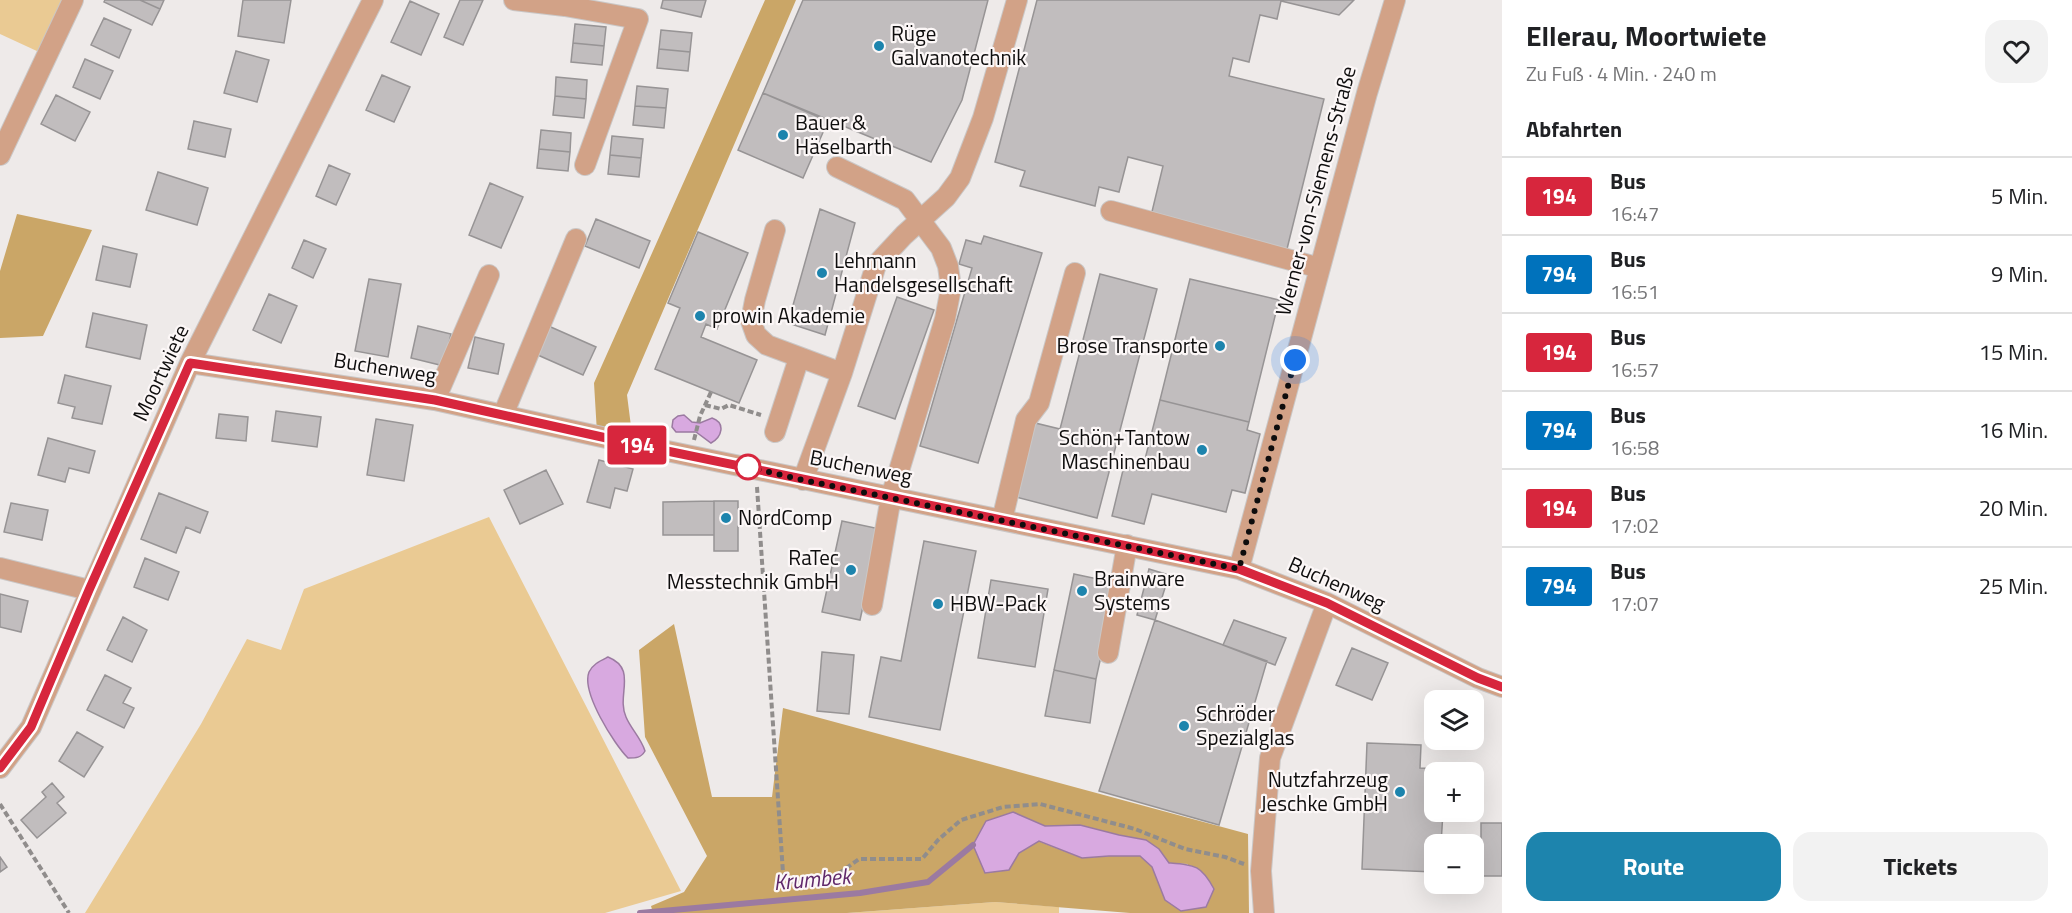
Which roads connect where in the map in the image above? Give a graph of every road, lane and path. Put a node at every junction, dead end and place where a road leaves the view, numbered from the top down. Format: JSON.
{"nodes":[{"id":1,"x":73,"y":0,"type":"edge"},
{"id":2,"x":372,"y":0,"type":"edge"},
{"id":3,"x":514,"y":0,"type":"edge"},
{"id":4,"x":1017,"y":0,"type":"edge"},
{"id":5,"x":1395,"y":0,"type":"edge"},
{"id":6,"x":0,"y":155,"type":"edge"},
{"id":7,"x":585,"y":165,"type":"dead end"},
{"id":8,"x":837,"y":166,"type":"dead end"},
{"id":9,"x":1111,"y":211,"type":"dead end"},
{"id":10,"x":919,"y":221,"type":"junction"},
{"id":11,"x":774,"y":230,"type":"dead end"},
{"id":12,"x":576,"y":239,"type":"dead end"},
{"id":13,"x":1320,"y":268,"type":"junction"},
{"id":14,"x":1075,"y":273,"type":"dead end"},
{"id":15,"x":489,"y":275,"type":"dead end"},
{"id":16,"x":799,"y":358,"type":"junction"},
{"id":17,"x":190,"y":363,"type":"junction"},
{"id":18,"x":842,"y":373,"type":"junction"},
{"id":19,"x":711,"y":392,"type":"dead end"},
{"id":20,"x":435,"y":400,"type":"junction"},
{"id":21,"x":705,"y":405,"type":"junction"},
{"id":22,"x":503,"y":415,"type":"junction"},
{"id":23,"x":763,"y":416,"type":"dead end"},
{"id":24,"x":775,"y":432,"type":"dead end"},
{"id":25,"x":690,"y":455,"type":"junction"},
{"id":26,"x":756,"y":469,"type":"junction"},
{"id":27,"x":803,"y":480,"type":"junction"},
{"id":28,"x":891,"y":497,"type":"junction"},
{"id":29,"x":1002,"y":520,"type":"junction"},
{"id":30,"x":1127,"y":546,"type":"junction"},
{"id":31,"x":0,"y":568,"type":"edge"},
{"id":32,"x":1239,"y":569,"type":"junction"},
{"id":33,"x":89,"y":590,"type":"junction"},
{"id":34,"x":1327,"y":603,"type":"junction"},
{"id":35,"x":872,"y":604,"type":"dead end"},
{"id":36,"x":1108,"y":653,"type":"dead end"},
{"id":37,"x":1502,"y":687,"type":"edge"},
{"id":38,"x":0,"y":768,"type":"edge"},
{"id":39,"x":0,"y":804,"type":"edge"},
{"id":40,"x":1261,"y":871,"type":"junction"},
{"id":41,"x":69,"y":913,"type":"edge"},
{"id":42,"x":1264,"y":913,"type":"edge"}],
"edges":[{"from":1,"to":6,"type":"street"},
{"from":2,"to":17,"type":"street","name":"Moortwiete"},
{"from":3,"to":7,"type":"street"},
{"from":4,"to":10,"type":"street"},
{"from":5,"to":13,"type":"street","name":"Werner-von-Siemens-Straße"},
{"from":8,"to":10,"type":"street"},
{"from":9,"to":13,"type":"street"},
{"from":10,"to":18,"type":"street"},
{"from":10,"to":28,"type":"street"},
{"from":11,"to":16,"type":"street"},
{"from":12,"to":22,"type":"street"},
{"from":13,"to":32,"type":"street","name":"Werner-von-Siemens-Straße"},
{"from":14,"to":29,"type":"street"},
{"from":15,"to":20,"type":"street"},
{"from":16,"to":18,"type":"street"},
{"from":16,"to":24,"type":"street"},
{"from":17,"to":20,"type":"street","name":"Buchenweg"},
{"from":17,"to":33,"type":"street","name":"Moortwiete"},
{"from":18,"to":27,"type":"street"},
{"from":19,"to":21,"type":"path"},
{"from":20,"to":22,"type":"street","name":"Buchenweg"},
{"from":21,"to":23,"type":"path"},
{"from":21,"to":25,"type":"path"},
{"from":22,"to":25,"type":"street","name":"Buchenweg"},
{"from":25,"to":26,"type":"street","name":"Buchenweg"},
{"from":26,"to":27,"type":"street","name":"Buchenweg"},
{"from":26,"to":40,"type":"path"},
{"from":27,"to":28,"type":"street","name":"Buchenweg"},
{"from":28,"to":29,"type":"street","name":"Buchenweg"},
{"from":28,"to":35,"type":"street"},
{"from":29,"to":30,"type":"street","name":"Buchenweg"},
{"from":30,"to":32,"type":"street","name":"Buchenweg"},
{"from":30,"to":36,"type":"street"},
{"from":31,"to":33,"type":"street"},
{"from":32,"to":34,"type":"street","name":"Buchenweg"},
{"from":33,"to":38,"type":"street","name":"Moortwiete"},
{"from":34,"to":37,"type":"street","name":"Buchenweg"},
{"from":34,"to":40,"type":"street"},
{"from":39,"to":41,"type":"path"},
{"from":40,"to":42,"type":"street"}]}
